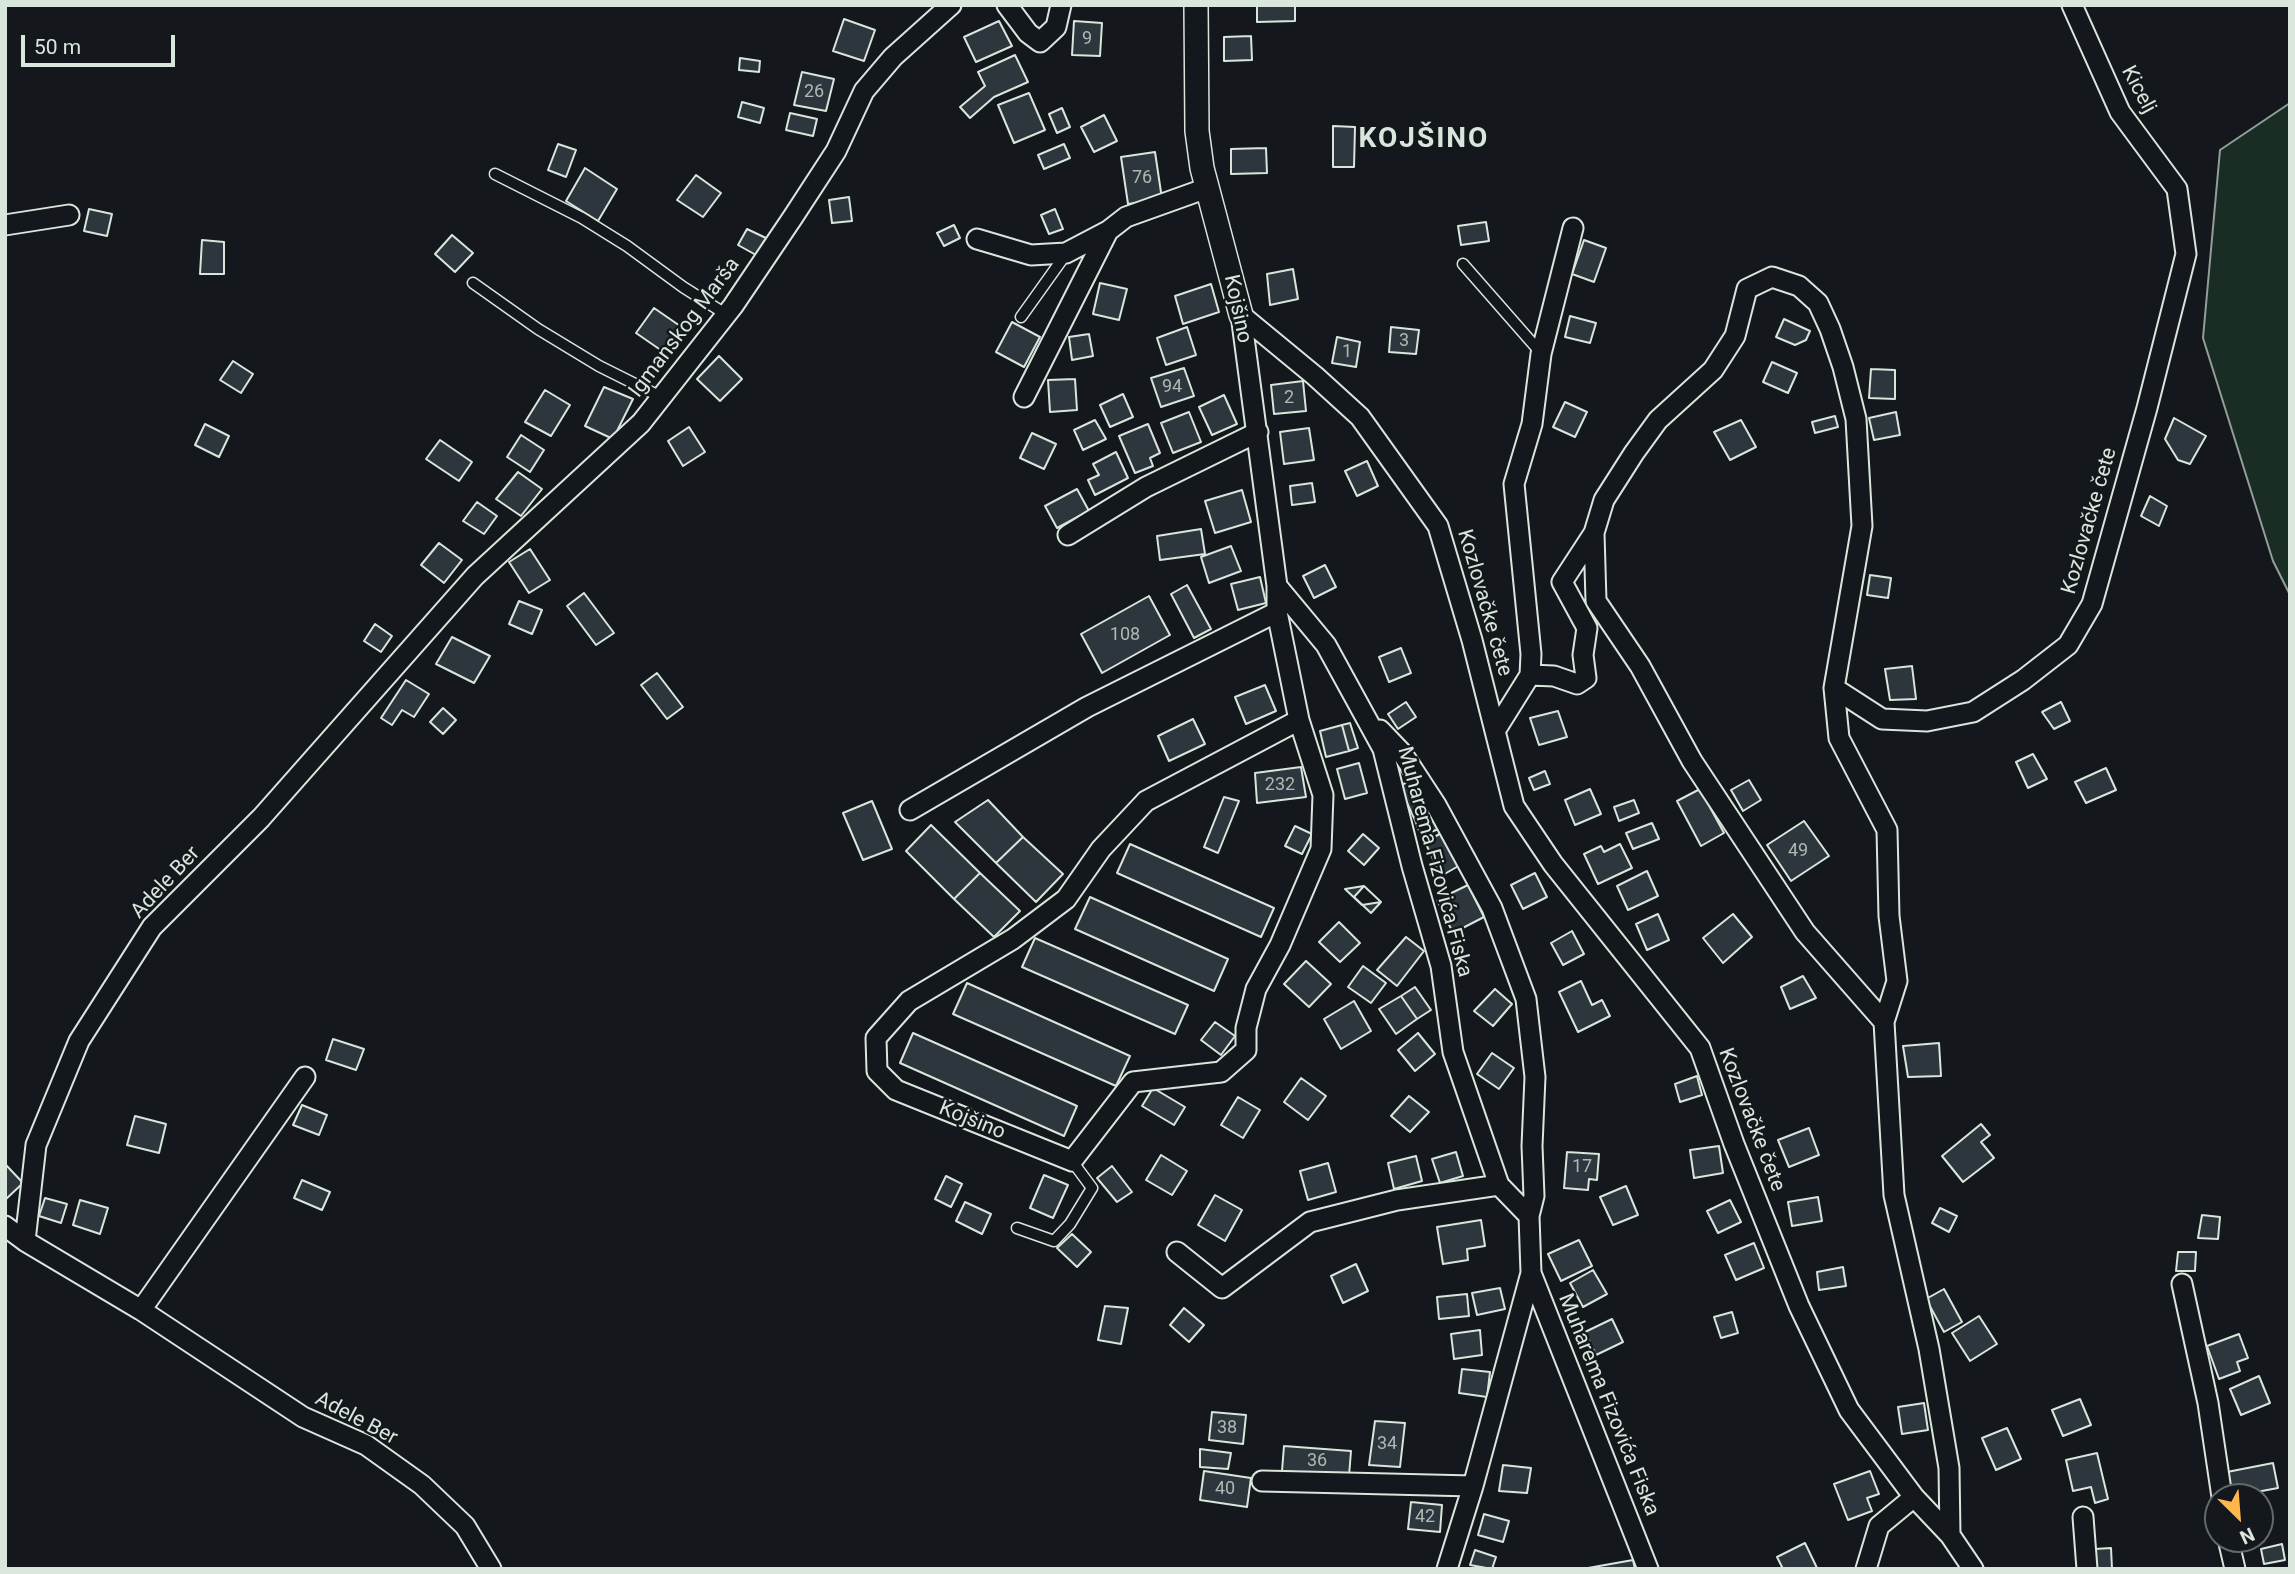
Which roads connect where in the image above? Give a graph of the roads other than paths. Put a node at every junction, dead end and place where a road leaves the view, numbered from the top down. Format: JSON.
{"nodes":[{"id":1,"x":951,"y":5,"type":"edge"},
{"id":2,"x":1007,"y":5,"type":"edge"},
{"id":3,"x":1060,"y":5,"type":"edge"},
{"id":4,"x":1196,"y":5,"type":"edge"},
{"id":5,"x":2072,"y":5,"type":"edge"},
{"id":6,"x":495,"y":174,"type":"dead end"},
{"id":7,"x":1207,"y":188,"type":"junction"},
{"id":8,"x":2176,"y":189,"type":"joint"},
{"id":9,"x":69,"y":215,"type":"dead end"},
{"id":10,"x":5,"y":225,"type":"edge"},
{"id":11,"x":1573,"y":228,"type":"dead end"},
{"id":12,"x":1108,"y":231,"type":"junction"},
{"id":13,"x":977,"y":239,"type":"dead end"},
{"id":14,"x":1066,"y":253,"type":"junction"},
{"id":15,"x":1463,"y":264,"type":"dead end"},
{"id":16,"x":473,"y":283,"type":"dead end"},
{"id":17,"x":727,"y":315,"type":"junction"},
{"id":18,"x":1241,"y":315,"type":"junction"},
{"id":19,"x":1021,"y":317,"type":"dead end"},
{"id":20,"x":1541,"y":354,"type":"junction"},
{"id":21,"x":661,"y":397,"type":"junction"},
{"id":22,"x":1024,"y":397,"type":"dead end"},
{"id":23,"x":1258,"y":432,"type":"junction"},
{"id":24,"x":1594,"y":533,"type":"junction"},
{"id":25,"x":1068,"y":536,"type":"dead end"},
{"id":26,"x":1277,"y":586,"type":"junction"},
{"id":27,"x":1276,"y":612,"type":"junction"},
{"id":28,"x":414,"y":645,"type":"joint"},
{"id":29,"x":1530,"y":675,"type":"junction"},
{"id":30,"x":1834,"y":688,"type":"junction"},
{"id":31,"x":1365,"y":714,"type":"junction"},
{"id":32,"x":1299,"y":720,"type":"junction"},
{"id":33,"x":1495,"y":731,"type":"junction"},
{"id":34,"x":910,"y":810,"type":"dead end"},
{"id":35,"x":1884,"y":1023,"type":"junction"},
{"id":36,"x":304,"y":1077,"type":"dead end"},
{"id":37,"x":1072,"y":1161,"type":"junction"},
{"id":38,"x":1499,"y":1185,"type":"junction"},
{"id":39,"x":1529,"y":1216,"type":"junction"},
{"id":40,"x":5,"y":1226,"type":"edge"},
{"id":41,"x":1017,"y":1228,"type":"dead end"},
{"id":42,"x":25,"y":1241,"type":"junction"},
{"id":43,"x":1177,"y":1252,"type":"dead end"},
{"id":44,"x":1531,"y":1273,"type":"junction"},
{"id":45,"x":2182,"y":1284,"type":"dead end"},
{"id":46,"x":141,"y":1310,"type":"junction"},
{"id":47,"x":1262,"y":1481,"type":"dead end"},
{"id":48,"x":2220,"y":1483,"type":"edge"},
{"id":49,"x":1473,"y":1486,"type":"junction"},
{"id":50,"x":1914,"y":1497,"type":"junction"},
{"id":51,"x":2083,"y":1517,"type":"dead end"},
{"id":52,"x":1950,"y":1535,"type":"junction"},
{"id":53,"x":491,"y":1569,"type":"edge"},
{"id":54,"x":1447,"y":1569,"type":"edge"},
{"id":55,"x":1648,"y":1569,"type":"edge"},
{"id":56,"x":1866,"y":1569,"type":"edge"},
{"id":57,"x":1973,"y":1569,"type":"edge"},
{"id":58,"x":2087,"y":1569,"type":"edge"}],
"edges":[{"from":1,"to":17,"type":"street","name":"Igmanskog Marša"},
{"from":2,"to":3,"type":"street"},
{"from":4,"to":7,"type":"street","name":"Kojšino"},
{"from":5,"to":8,"type":"street","name":"Kicelj"},
{"from":6,"to":17,"type":"lane"},
{"from":7,"to":12,"type":"street"},
{"from":7,"to":18,"type":"street","name":"Kojšino"},
{"from":8,"to":30,"type":"street","name":"Kozlovačke čete"},
{"from":9,"to":10,"type":"street"},
{"from":11,"to":20,"type":"street","name":"Kozlovačke čete"},
{"from":12,"to":14,"type":"street"},
{"from":12,"to":22,"type":"street"},
{"from":13,"to":14,"type":"street"},
{"from":14,"to":19,"type":"lane"},
{"from":15,"to":20,"type":"lane"},
{"from":16,"to":21,"type":"lane"},
{"from":17,"to":21,"type":"street","name":"Igmanskog Marša"},
{"from":18,"to":23,"type":"street","name":"Kojšino"},
{"from":18,"to":33,"type":"street","name":"Kozlovačke čete"},
{"from":20,"to":29,"type":"street","name":"Kozlovačke čete"},
{"from":21,"to":28,"type":"street","name":"Igmanskog Marša"},
{"from":23,"to":25,"type":"street"},
{"from":23,"to":26,"type":"street","name":"Kojšino"},
{"from":24,"to":29,"type":"street","name":"Kozlovačke čete"},
{"from":24,"to":30,"type":"street","name":"Kozlovačke čete"},
{"from":24,"to":35,"type":"street","name":"Kozlovačke čete"},
{"from":26,"to":27,"type":"street","name":"Kojšino"},
{"from":26,"to":31,"type":"street","name":"Muharema Fizovića Fiska"},
{"from":27,"to":32,"type":"street","name":"Kojšino"},
{"from":27,"to":34,"type":"street"},
{"from":28,"to":42,"type":"street","name":"Adele Ber"},
{"from":29,"to":33,"type":"street","name":"Kozlovačke čete"},
{"from":30,"to":35,"type":"street","name":"Kozlovačke čete"},
{"from":31,"to":38,"type":"street","name":"Muharema Fizovića Fiska"},
{"from":31,"to":39,"type":"street","name":"Muharema Fizovića Fiska"},
{"from":32,"to":37,"type":"street","name":"Kojšino"},
{"from":32,"to":37,"type":"street","name":"Kojšino"},
{"from":33,"to":50,"type":"street","name":"Kozlovačke čete"},
{"from":35,"to":52,"type":"street","name":"Kozlovačke čete"},
{"from":36,"to":46,"type":"street"},
{"from":37,"to":41,"type":"lane"},
{"from":38,"to":39,"type":"street","name":"Muharema Fizovića Fiska"},
{"from":38,"to":43,"type":"street"},
{"from":39,"to":44,"type":"street","name":"Muharema Fizovića Fiska"},
{"from":40,"to":42,"type":"street","name":"Adele Ber"},
{"from":42,"to":46,"type":"street","name":"Adele Ber"},
{"from":44,"to":49,"type":"street"},
{"from":44,"to":55,"type":"street","name":"Muharema Fizovića Fiska"},
{"from":45,"to":48,"type":"street"},
{"from":46,"to":53,"type":"street","name":"Adele Ber"},
{"from":47,"to":49,"type":"street"},
{"from":49,"to":54,"type":"street"},
{"from":50,"to":52,"type":"street","name":"Kozlovačke čete"},
{"from":50,"to":56,"type":"street"},
{"from":51,"to":58,"type":"street"},
{"from":52,"to":57,"type":"street","name":"Kozlovačke čete"}]}
